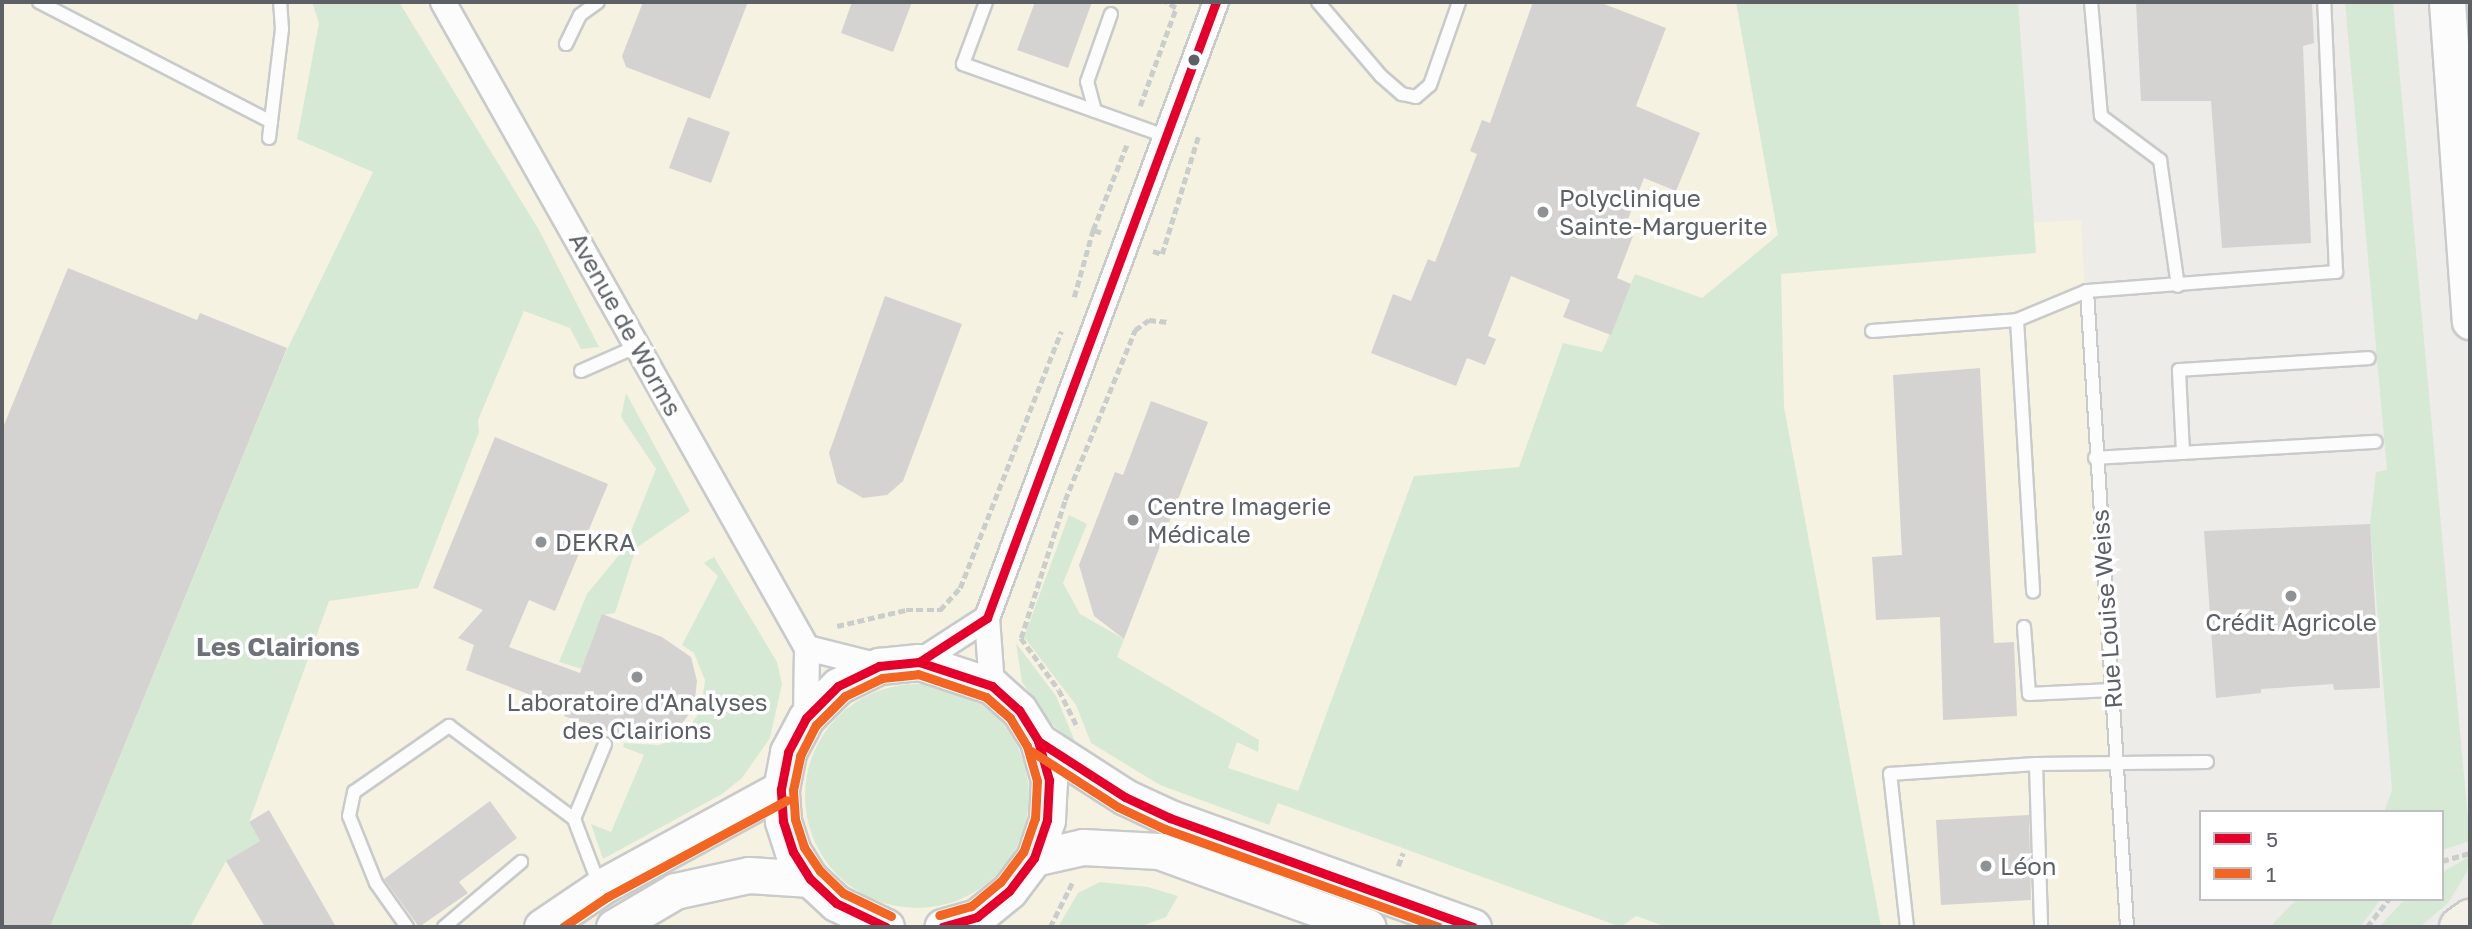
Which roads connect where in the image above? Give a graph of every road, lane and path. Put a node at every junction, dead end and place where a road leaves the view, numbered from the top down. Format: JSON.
{"nodes":[{"id":1,"x":39,"y":2,"type":"edge"},
{"id":2,"x":280,"y":2,"type":"edge"},
{"id":3,"x":443,"y":2,"type":"edge"},
{"id":4,"x":598,"y":2,"type":"edge"},
{"id":5,"x":986,"y":2,"type":"edge"},
{"id":6,"x":1183,"y":2,"type":"edge"},
{"id":7,"x":1216,"y":2,"type":"edge"},
{"id":8,"x":1318,"y":2,"type":"edge"},
{"id":9,"x":1459,"y":2,"type":"edge"},
{"id":10,"x":2091,"y":2,"type":"edge"},
{"id":11,"x":2324,"y":2,"type":"edge"},
{"id":12,"x":2447,"y":2,"type":"edge"},
{"id":13,"x":1177,"y":8,"type":"dead end"},
{"id":14,"x":1111,"y":14,"type":"dead end"},
{"id":15,"x":566,"y":44,"type":"dead end"},
{"id":16,"x":1095,"y":111,"type":"junction"},
{"id":17,"x":271,"y":122,"type":"junction"},
{"id":18,"x":1201,"y":130,"type":"dead end"},
{"id":19,"x":1165,"y":136,"type":"junction"},
{"id":20,"x":269,"y":138,"type":"dead end"},
{"id":21,"x":1093,"y":230,"type":"dead end"},
{"id":22,"x":1148,"y":249,"type":"dead end"},
{"id":23,"x":2178,"y":286,"type":"junction"},
{"id":24,"x":2087,"y":291,"type":"junction"},
{"id":25,"x":1070,"y":310,"type":"dead end"},
{"id":26,"x":2017,"y":320,"type":"junction"},
{"id":27,"x":2470,"y":321,"type":"edge"},
{"id":28,"x":1169,"y":323,"type":"dead end"},
{"id":29,"x":1063,"y":326,"type":"dead end"},
{"id":30,"x":1872,"y":331,"type":"dead end"},
{"id":31,"x":638,"y":346,"type":"junction"},
{"id":32,"x":2369,"y":358,"type":"dead end"},
{"id":33,"x":581,"y":371,"type":"dead end"},
{"id":34,"x":2376,"y":442,"type":"dead end"},
{"id":35,"x":2183,"y":453,"type":"junction"},
{"id":36,"x":2095,"y":458,"type":"junction"},
{"id":37,"x":2033,"y":592,"type":"dead end"},
{"id":38,"x":940,"y":610,"type":"junction"},
{"id":39,"x":949,"y":611,"type":"dead end"},
{"id":40,"x":987,"y":618,"type":"junction"},
{"id":41,"x":2024,"y":627,"type":"dead end"},
{"id":42,"x":826,"y":633,"type":"dead end"},
{"id":43,"x":1014,"y":634,"type":"dead end"},
{"id":44,"x":1021,"y":638,"type":"junction"},
{"id":45,"x":807,"y":648,"type":"junction"},
{"id":46,"x":919,"y":662,"type":"junction"},
{"id":47,"x":879,"y":666,"type":"junction"},
{"id":48,"x":992,"y":686,"type":"junction"},
{"id":49,"x":2111,"y":690,"type":"junction"},
{"id":50,"x":806,"y":718,"type":"junction"},
{"id":51,"x":1083,"y":738,"type":"dead end"},
{"id":52,"x":1038,"y":741,"type":"junction"},
{"id":53,"x":605,"y":744,"type":"dead end"},
{"id":54,"x":2207,"y":762,"type":"dead end"},
{"id":55,"x":2036,"y":764,"type":"junction"},
{"id":56,"x":2116,"y":765,"type":"junction"},
{"id":57,"x":781,"y":789,"type":"junction"},
{"id":58,"x":574,"y":819,"type":"junction"},
{"id":59,"x":2470,"y":853,"type":"edge"},
{"id":60,"x":1034,"y":858,"type":"junction"},
{"id":61,"x":2444,"y":860,"type":"edge"},
{"id":62,"x":521,"y":862,"type":"dead end"},
{"id":63,"x":1077,"y":870,"type":"dead end"},
{"id":64,"x":810,"y":879,"type":"junction"},
{"id":65,"x":601,"y":887,"type":"junction"},
{"id":66,"x":2387,"y":901,"type":"edge"},
{"id":67,"x":2470,"y":919,"type":"edge"},
{"id":68,"x":975,"y":922,"type":"edge"},
{"id":69,"x":407,"y":927,"type":"edge"},
{"id":70,"x":444,"y":927,"type":"edge"},
{"id":71,"x":542,"y":927,"type":"edge"},
{"id":72,"x":614,"y":927,"type":"edge"},
{"id":73,"x":886,"y":927,"type":"edge"},
{"id":74,"x":942,"y":927,"type":"edge"},
{"id":75,"x":1050,"y":927,"type":"edge"},
{"id":76,"x":1368,"y":927,"type":"edge"},
{"id":77,"x":1473,"y":927,"type":"edge"},
{"id":78,"x":1907,"y":927,"type":"edge"},
{"id":79,"x":2041,"y":927,"type":"edge"},
{"id":80,"x":2127,"y":927,"type":"edge"},
{"id":81,"x":2367,"y":927,"type":"edge"},
{"id":82,"x":2459,"y":927,"type":"edge"}],
"edges":[{"from":1,"to":17,"type":"lane"},
{"from":2,"to":17,"type":"lane"},
{"from":3,"to":31,"type":"street","name":"Avenue de Worms"},
{"from":4,"to":15,"type":"lane"},
{"from":5,"to":16,"type":"lane"},
{"from":6,"to":13,"type":"path"},
{"from":7,"to":19,"type":"street"},
{"from":8,"to":9,"type":"lane"},
{"from":10,"to":23,"type":"lane"},
{"from":11,"to":23,"type":"lane"},
{"from":12,"to":27,"type":"street"},
{"from":14,"to":16,"type":"lane"},
{"from":16,"to":19,"type":"lane"},
{"from":17,"to":20,"type":"lane"},
{"from":18,"to":22,"type":"path"},
{"from":19,"to":40,"type":"street"},
{"from":21,"to":25,"type":"path"},
{"from":23,"to":24,"type":"lane"},
{"from":24,"to":26,"type":"lane"},
{"from":24,"to":36,"type":"lane","name":"Rue Louise Weiss"},
{"from":26,"to":30,"type":"lane"},
{"from":26,"to":37,"type":"lane"},
{"from":28,"to":44,"type":"path"},
{"from":29,"to":38,"type":"path"},
{"from":31,"to":33,"type":"lane"},
{"from":31,"to":45,"type":"street","name":"Avenue de Worms"},
{"from":32,"to":35,"type":"lane"},
{"from":34,"to":35,"type":"lane"},
{"from":35,"to":36,"type":"lane"},
{"from":36,"to":49,"type":"lane","name":"Rue Louise Weiss"},
{"from":38,"to":39,"type":"path"},
{"from":38,"to":42,"type":"path"},
{"from":40,"to":46,"type":"street"},
{"from":40,"to":48,"type":"street"},
{"from":41,"to":49,"type":"lane"},
{"from":43,"to":44,"type":"path"},
{"from":44,"to":51,"type":"path"},
{"from":45,"to":47,"type":"street"},
{"from":45,"to":50,"type":"street"},
{"from":46,"to":47,"type":"street"},
{"from":46,"to":48,"type":"street"},
{"from":47,"to":50,"type":"street"},
{"from":48,"to":52,"type":"street"},
{"from":49,"to":56,"type":"lane","name":"Rue Louise Weiss"},
{"from":50,"to":57,"type":"street"},
{"from":52,"to":60,"type":"street"},
{"from":52,"to":77,"type":"street"},
{"from":53,"to":58,"type":"lane"},
{"from":54,"to":56,"type":"lane"},
{"from":55,"to":56,"type":"lane"},
{"from":55,"to":78,"type":"lane"},
{"from":55,"to":79,"type":"lane"},
{"from":56,"to":80,"type":"lane","name":"Rue Louise Weiss"},
{"from":57,"to":64,"type":"street"},
{"from":57,"to":65,"type":"street"},
{"from":58,"to":65,"type":"lane"},
{"from":58,"to":69,"type":"lane"},
{"from":59,"to":61,"type":"path"},
{"from":60,"to":68,"type":"street"},
{"from":60,"to":76,"type":"street"},
{"from":62,"to":70,"type":"lane"},
{"from":63,"to":75,"type":"path"},
{"from":64,"to":72,"type":"street"},
{"from":64,"to":73,"type":"street"},
{"from":65,"to":71,"type":"street"},
{"from":66,"to":81,"type":"path"},
{"from":67,"to":82,"type":"main road"},
{"from":68,"to":74,"type":"street"}]}
